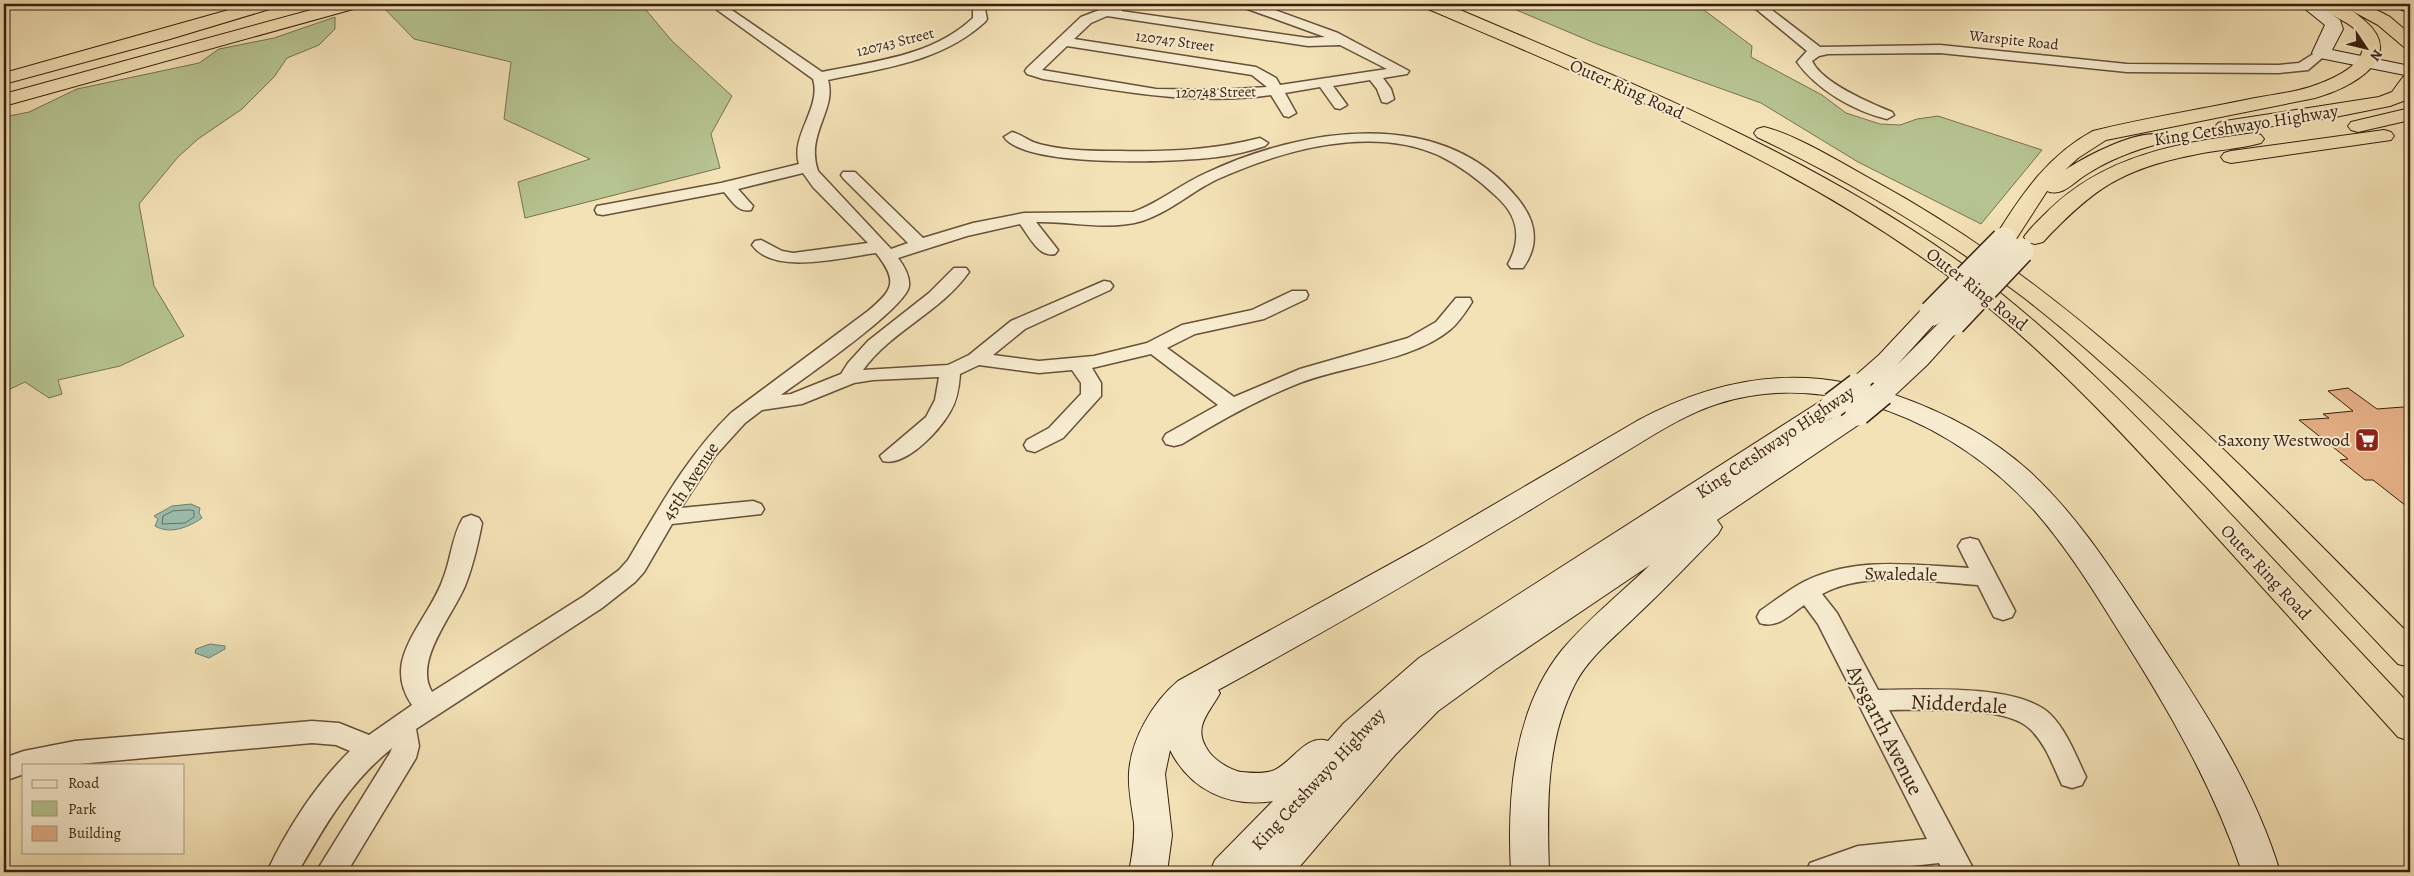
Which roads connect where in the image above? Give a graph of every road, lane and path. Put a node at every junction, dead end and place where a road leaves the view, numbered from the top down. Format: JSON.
{"nodes":[{"id":1,"x":267,"y":4,"type":"edge"},
{"id":2,"x":306,"y":4,"type":"edge"},
{"id":3,"x":339,"y":4,"type":"edge"},
{"id":4,"x":351,"y":4,"type":"edge"},
{"id":5,"x":979,"y":4,"type":"edge"},
{"id":6,"x":1126,"y":4,"type":"edge"},
{"id":7,"x":1247,"y":4,"type":"edge"},
{"id":8,"x":1412,"y":4,"type":"edge"},
{"id":9,"x":1432,"y":4,"type":"edge"},
{"id":10,"x":1467,"y":4,"type":"edge"},
{"id":11,"x":1756,"y":4,"type":"edge"},
{"id":12,"x":2307,"y":4,"type":"edge"},
{"id":13,"x":2328,"y":4,"type":"edge"},
{"id":14,"x":2353,"y":4,"type":"edge"},
{"id":15,"x":2375,"y":4,"type":"edge"},
{"id":16,"x":2403,"y":4,"type":"edge"},
{"id":17,"x":725,"y":6,"type":"edge"},
{"id":18,"x":2410,"y":8,"type":"edge"},
{"id":19,"x":1104,"y":12,"type":"junction"},
{"id":20,"x":2410,"y":23,"type":"edge"},
{"id":21,"x":1063,"y":41,"type":"junction"},
{"id":22,"x":1342,"y":41,"type":"junction"},
{"id":23,"x":2410,"y":43,"type":"edge"},
{"id":24,"x":210,"y":44,"type":"junction"},
{"id":25,"x":2325,"y":47,"type":"junction"},
{"id":26,"x":1817,"y":52,"type":"junction"},
{"id":27,"x":2371,"y":57,"type":"junction"},
{"id":28,"x":2410,"y":58,"type":"edge"},
{"id":29,"x":1584,"y":70,"type":"junction"},
{"id":30,"x":1374,"y":76,"type":"junction"},
{"id":31,"x":820,"y":77,"type":"junction"},
{"id":32,"x":4,"y":79,"type":"edge"},
{"id":33,"x":2410,"y":79,"type":"edge"},
{"id":34,"x":1324,"y":83,"type":"junction"},
{"id":35,"x":1275,"y":90,"type":"junction"},
{"id":36,"x":4,"y":93,"type":"edge"},
{"id":37,"x":1387,"y":99,"type":"dead end"},
{"id":38,"x":4,"y":100,"type":"edge"},
{"id":39,"x":1340,"y":105,"type":"dead end"},
{"id":40,"x":1289,"y":113,"type":"dead end"},
{"id":41,"x":2410,"y":114,"type":"edge"},
{"id":42,"x":1887,"y":115,"type":"dead end"},
{"id":43,"x":2410,"y":133,"type":"edge"},
{"id":44,"x":1012,"y":137,"type":"dead end"},
{"id":45,"x":1290,"y":146,"type":"junction"},
{"id":46,"x":808,"y":167,"type":"junction"},
{"id":47,"x":849,"y":175,"type":"dead end"},
{"id":48,"x":728,"y":187,"type":"junction"},
{"id":49,"x":744,"y":206,"type":"dead end"},
{"id":50,"x":603,"y":210,"type":"dead end"},
{"id":51,"x":1024,"y":218,"type":"junction"},
{"id":52,"x":978,"y":228,"type":"junction"},
{"id":53,"x":2017,"y":241,"type":"junction"},
{"id":54,"x":761,"y":245,"type":"dead end"},
{"id":55,"x":920,"y":245,"type":"junction"},
{"id":56,"x":986,"y":245,"type":"dead end"},
{"id":57,"x":1049,"y":250,"type":"dead end"},
{"id":58,"x":885,"y":251,"type":"junction"},
{"id":59,"x":1517,"y":264,"type":"dead end"},
{"id":60,"x":960,"y":272,"type":"dead end"},
{"id":61,"x":1104,"y":286,"type":"dead end"},
{"id":62,"x":1299,"y":295,"type":"dead end"},
{"id":63,"x":1463,"y":302,"type":"dead end"},
{"id":64,"x":1154,"y":347,"type":"junction"},
{"id":65,"x":976,"y":359,"type":"junction"},
{"id":66,"x":1078,"y":365,"type":"junction"},
{"id":67,"x":950,"y":371,"type":"junction"},
{"id":68,"x":849,"y":378,"type":"junction"},
{"id":69,"x":1858,"y":399,"type":"junction"},
{"id":70,"x":756,"y":404,"type":"junction"},
{"id":71,"x":1232,"y":405,"type":"junction"},
{"id":72,"x":1174,"y":439,"type":"dead end"},
{"id":73,"x":1035,"y":445,"type":"dead end"},
{"id":74,"x":891,"y":456,"type":"dead end"},
{"id":75,"x":1751,"y":484,"type":"junction"},
{"id":76,"x":754,"y":509,"type":"dead end"},
{"id":77,"x":665,"y":517,"type":"junction"},
{"id":78,"x":471,"y":523,"type":"dead end"},
{"id":79,"x":1970,"y":546,"type":"dead end"},
{"id":80,"x":1986,"y":576,"type":"junction"},
{"id":81,"x":1806,"y":591,"type":"junction"},
{"id":82,"x":2004,"y":610,"type":"dead end"},
{"id":83,"x":1769,"y":617,"type":"dead end"},
{"id":84,"x":2410,"y":655,"type":"edge"},
{"id":85,"x":1230,"y":669,"type":"junction"},
{"id":86,"x":1409,"y":685,"type":"junction"},
{"id":87,"x":1869,"y":700,"type":"junction"},
{"id":88,"x":428,"y":708,"type":"junction"},
{"id":89,"x":402,"y":725,"type":"junction"},
{"id":90,"x":2410,"y":727,"type":"edge"},
{"id":91,"x":371,"y":748,"type":"junction"},
{"id":92,"x":4,"y":770,"type":"edge"},
{"id":93,"x":2072,"y":777,"type":"dead end"},
{"id":94,"x":1954,"y":861,"type":"edge"},
{"id":95,"x":282,"y":872,"type":"edge"},
{"id":96,"x":332,"y":872,"type":"edge"},
{"id":97,"x":1148,"y":872,"type":"edge"},
{"id":98,"x":1229,"y":872,"type":"edge"},
{"id":99,"x":1271,"y":872,"type":"edge"},
{"id":100,"x":1530,"y":872,"type":"edge"},
{"id":101,"x":1822,"y":872,"type":"edge"},
{"id":102,"x":2261,"y":872,"type":"edge"}],
"edges":[{"from":1,"to":32,"type":"highway"},
{"from":2,"to":36,"type":"highway"},
{"from":3,"to":24,"type":"highway"},
{"from":4,"to":24,"type":"highway"},
{"from":5,"to":31,"type":"street","name":"120743 Street"},
{"from":6,"to":19,"type":"street"},
{"from":7,"to":22,"type":"street"},
{"from":8,"to":29,"type":"highway"},
{"from":9,"to":29,"type":"highway","name":"Outer Ring Road"},
{"from":10,"to":84,"type":"highway","name":"Outer Ring Road"},
{"from":11,"to":26,"type":"street"},
{"from":12,"to":25,"type":"main road"},
{"from":13,"to":27,"type":"highway"},
{"from":14,"to":23,"type":"highway"},
{"from":15,"to":20,"type":"highway"},
{"from":16,"to":18,"type":"highway"},
{"from":17,"to":31,"type":"street"},
{"from":19,"to":21,"type":"street"},
{"from":19,"to":22,"type":"street"},
{"from":21,"to":35,"type":"street","name":"120747 Street"},
{"from":21,"to":35,"type":"street","name":"120748 Street"},
{"from":22,"to":30,"type":"street","name":"120748 Street"},
{"from":24,"to":38,"type":"highway"},
{"from":25,"to":26,"type":"street","name":"Warspite Road"},
{"from":25,"to":27,"type":"main road"},
{"from":26,"to":42,"type":"street"},
{"from":27,"to":28,"type":"main road"},
{"from":27,"to":33,"type":"main road"},
{"from":27,"to":53,"type":"highway"},
{"from":29,"to":90,"type":"highway","name":"Outer Ring Road"},
{"from":30,"to":34,"type":"street","name":"120748 Street"},
{"from":30,"to":37,"type":"street"},
{"from":31,"to":46,"type":"street"},
{"from":33,"to":53,"type":"highway","name":"King Cetshwayo Highway"},
{"from":34,"to":35,"type":"street","name":"120748 Street"},
{"from":34,"to":39,"type":"street"},
{"from":35,"to":40,"type":"street","name":"120747 Street"},
{"from":41,"to":53,"type":"highway","name":"King Cetshwayo Highway"},
{"from":43,"to":53,"type":"highway"},
{"from":44,"to":45,"type":"street"},
{"from":45,"to":51,"type":"street"},
{"from":45,"to":59,"type":"street"},
{"from":46,"to":48,"type":"street"},
{"from":46,"to":58,"type":"street","name":"45th Avenue"},
{"from":47,"to":55,"type":"street"},
{"from":48,"to":49,"type":"street"},
{"from":48,"to":50,"type":"street"},
{"from":51,"to":52,"type":"street"},
{"from":51,"to":57,"type":"street"},
{"from":52,"to":55,"type":"street"},
{"from":52,"to":56,"type":"street"},
{"from":53,"to":69,"type":"main road","name":"King Cetshwayo Highway","bridge":true},
{"from":54,"to":58,"type":"street"},
{"from":55,"to":58,"type":"street"},
{"from":58,"to":70,"type":"street","name":"45th Avenue"},
{"from":60,"to":68,"type":"street"},
{"from":61,"to":65,"type":"street"},
{"from":62,"to":64,"type":"street"},
{"from":63,"to":71,"type":"street"},
{"from":64,"to":66,"type":"street"},
{"from":64,"to":71,"type":"street"},
{"from":65,"to":66,"type":"street"},
{"from":65,"to":67,"type":"street"},
{"from":66,"to":73,"type":"street"},
{"from":67,"to":68,"type":"street"},
{"from":67,"to":74,"type":"street"},
{"from":68,"to":70,"type":"street"},
{"from":69,"to":75,"type":"main road","name":"King Cetshwayo Highway"},
{"from":69,"to":86,"type":"main road","name":"King Cetshwayo Highway"},
{"from":70,"to":77,"type":"street","name":"45th Avenue"},
{"from":71,"to":72,"type":"street"},
{"from":75,"to":99,"type":"main road","name":"King Cetshwayo Highway"},
{"from":75,"to":100,"type":"main road"},
{"from":76,"to":77,"type":"street"},
{"from":77,"to":88,"type":"street","name":"45th Avenue"},
{"from":78,"to":88,"type":"street"},
{"from":79,"to":80,"type":"street"},
{"from":80,"to":81,"type":"street","name":"Swaledale"},
{"from":80,"to":82,"type":"street"},
{"from":81,"to":83,"type":"street","name":"Swaledale"},
{"from":81,"to":87,"type":"street","name":"Aysgarth Avenue"},
{"from":85,"to":86,"type":"main road"},
{"from":85,"to":97,"type":"main road"},
{"from":85,"to":102,"type":"main road"},
{"from":86,"to":98,"type":"main road","name":"King Cetshwayo Highway"},
{"from":87,"to":93,"type":"street","name":"Nidderdale"},
{"from":87,"to":94,"type":"street","name":"Aysgarth Avenue"},
{"from":88,"to":89,"type":"street","name":"45th Avenue"},
{"from":89,"to":91,"type":"street","name":"45th Avenue"},
{"from":89,"to":96,"type":"street"},
{"from":91,"to":92,"type":"street"},
{"from":91,"to":95,"type":"street","name":"45th Avenue"},
{"from":94,"to":101,"type":"street"}]}
